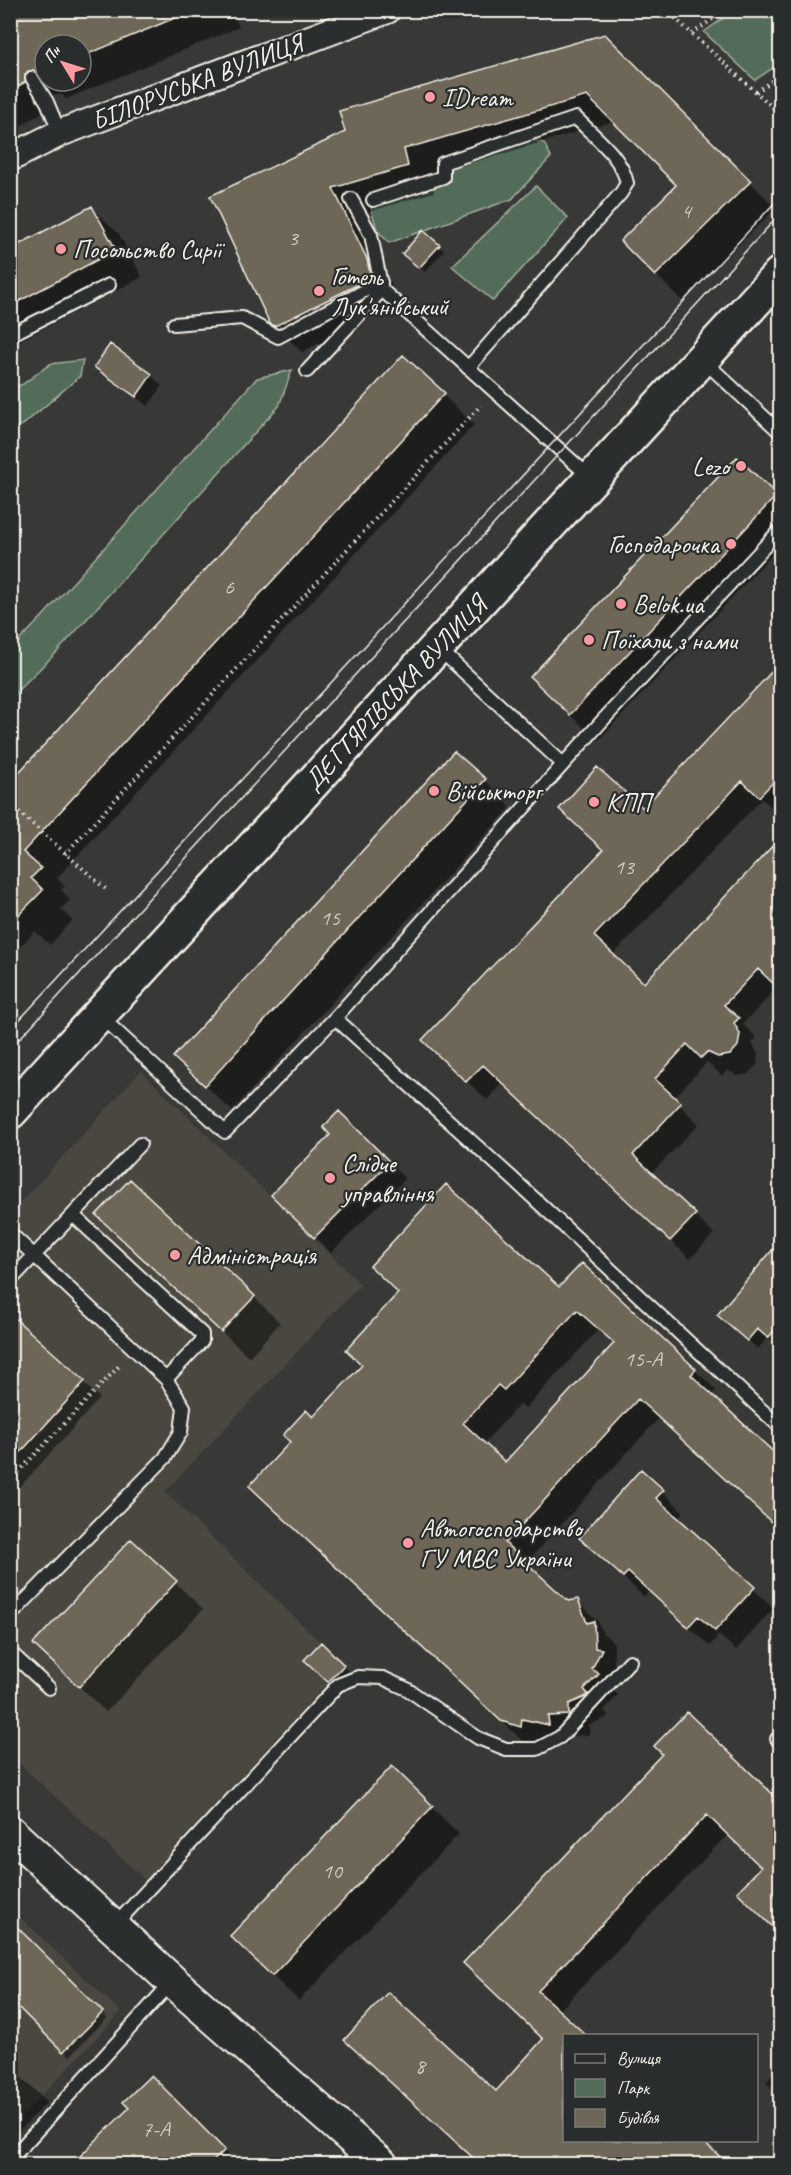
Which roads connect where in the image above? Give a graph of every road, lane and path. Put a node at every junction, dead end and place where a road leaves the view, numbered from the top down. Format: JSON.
{"nodes":[{"id":1,"x":387,"y":10,"type":"edge"},
{"id":2,"x":666,"y":10,"type":"edge"},
{"id":3,"x":725,"y":10,"type":"edge"},
{"id":4,"x":692,"y":34,"type":"junction"},
{"id":5,"x":780,"y":75,"type":"edge"},
{"id":6,"x":32,"y":78,"type":"dead end"},
{"id":7,"x":756,"y":92,"type":"junction"},
{"id":8,"x":780,"y":114,"type":"edge"},
{"id":9,"x":60,"y":133,"type":"junction"},
{"id":10,"x":10,"y":158,"type":"edge"},
{"id":11,"x":351,"y":199,"type":"dead end"},
{"id":12,"x":373,"y":200,"type":"dead end"},
{"id":13,"x":780,"y":274,"type":"edge"},
{"id":14,"x":109,"y":285,"type":"dead end"},
{"id":15,"x":382,"y":286,"type":"junction"},
{"id":16,"x":174,"y":324,"type":"dead end"},
{"id":17,"x":10,"y":335,"type":"edge"},
{"id":18,"x":702,"y":359,"type":"junction"},
{"id":19,"x":468,"y":368,"type":"junction"},
{"id":20,"x":307,"y":371,"type":"dead end"},
{"id":21,"x":494,"y":391,"type":"junction"},
{"id":22,"x":780,"y":432,"type":"edge"},
{"id":23,"x":591,"y":479,"type":"junction"},
{"id":24,"x":780,"y":530,"type":"edge"},
{"id":25,"x":437,"y":648,"type":"junction"},
{"id":26,"x":563,"y":764,"type":"junction"},
{"id":27,"x":10,"y":804,"type":"edge"},
{"id":28,"x":66,"y":854,"type":"junction"},
{"id":29,"x":108,"y":891,"type":"dead end"},
{"id":30,"x":99,"y":1015,"type":"junction"},
{"id":31,"x":335,"y":1018,"type":"junction"},
{"id":32,"x":10,"y":1112,"type":"edge"},
{"id":33,"x":140,"y":1144,"type":"dead end"},
{"id":34,"x":73,"y":1215,"type":"junction"},
{"id":35,"x":10,"y":1233,"type":"edge"},
{"id":36,"x":35,"y":1255,"type":"junction"},
{"id":37,"x":10,"y":1281,"type":"edge"},
{"id":38,"x":135,"y":1349,"type":"junction"},
{"id":39,"x":166,"y":1379,"type":"junction"},
{"id":40,"x":780,"y":1426,"type":"edge"},
{"id":41,"x":10,"y":1481,"type":"edge"},
{"id":42,"x":10,"y":1616,"type":"edge"},
{"id":43,"x":10,"y":1652,"type":"edge"},
{"id":44,"x":630,"y":1661,"type":"dead end"},
{"id":45,"x":49,"y":1688,"type":"dead end"},
{"id":46,"x":10,"y":1832,"type":"edge"},
{"id":47,"x":113,"y":1926,"type":"junction"},
{"id":48,"x":173,"y":1982,"type":"junction"},
{"id":49,"x":10,"y":2160,"type":"edge"},
{"id":50,"x":381,"y":2164,"type":"edge"}],
"edges":[{"from":1,"to":9,"type":"street","name":"БІЛОРУСЬКА ВУЛИЦЯ"},
{"from":2,"to":4,"type":"path"},
{"from":3,"to":4,"type":"path"},
{"from":4,"to":7,"type":"path"},
{"from":5,"to":7,"type":"path"},
{"from":6,"to":9,"type":"lane"},
{"from":7,"to":8,"type":"path"},
{"from":9,"to":10,"type":"street","name":"БІЛОРУСЬКА ВУЛИЦЯ"},
{"from":11,"to":15,"type":"lane"},
{"from":12,"to":19,"type":"lane"},
{"from":13,"to":18,"type":"main road","name":"ДЕГТЯРІВСЬКА ВУЛИЦЯ"},
{"from":14,"to":17,"type":"lane"},
{"from":15,"to":16,"type":"lane"},
{"from":15,"to":19,"type":"lane"},
{"from":15,"to":20,"type":"lane"},
{"from":18,"to":22,"type":"lane"},
{"from":18,"to":23,"type":"main road","name":"ДЕГТЯРІВСЬКА ВУЛИЦЯ"},
{"from":19,"to":21,"type":"lane"},
{"from":21,"to":23,"type":"lane"},
{"from":21,"to":28,"type":"path"},
{"from":23,"to":25,"type":"main road","name":"ДЕГТЯРІВСЬКА ВУЛИЦЯ"},
{"from":24,"to":26,"type":"lane"},
{"from":25,"to":26,"type":"lane"},
{"from":25,"to":30,"type":"main road","name":"ДЕГТЯРІВСЬКА ВУЛИЦЯ"},
{"from":26,"to":31,"type":"lane"},
{"from":27,"to":28,"type":"path"},
{"from":28,"to":29,"type":"path"},
{"from":30,"to":31,"type":"lane"},
{"from":30,"to":32,"type":"main road","name":"ДЕГТЯРІВСЬКА ВУЛИЦЯ"},
{"from":31,"to":40,"type":"lane"},
{"from":33,"to":34,"type":"lane"},
{"from":34,"to":36,"type":"lane"},
{"from":34,"to":39,"type":"lane"},
{"from":35,"to":36,"type":"lane"},
{"from":36,"to":37,"type":"lane"},
{"from":36,"to":38,"type":"lane"},
{"from":38,"to":39,"type":"lane"},
{"from":38,"to":41,"type":"path"},
{"from":39,"to":42,"type":"lane"},
{"from":43,"to":45,"type":"lane"},
{"from":44,"to":47,"type":"lane"},
{"from":46,"to":47,"type":"street"},
{"from":47,"to":48,"type":"street"},
{"from":48,"to":49,"type":"lane"},
{"from":48,"to":50,"type":"street"}]}
